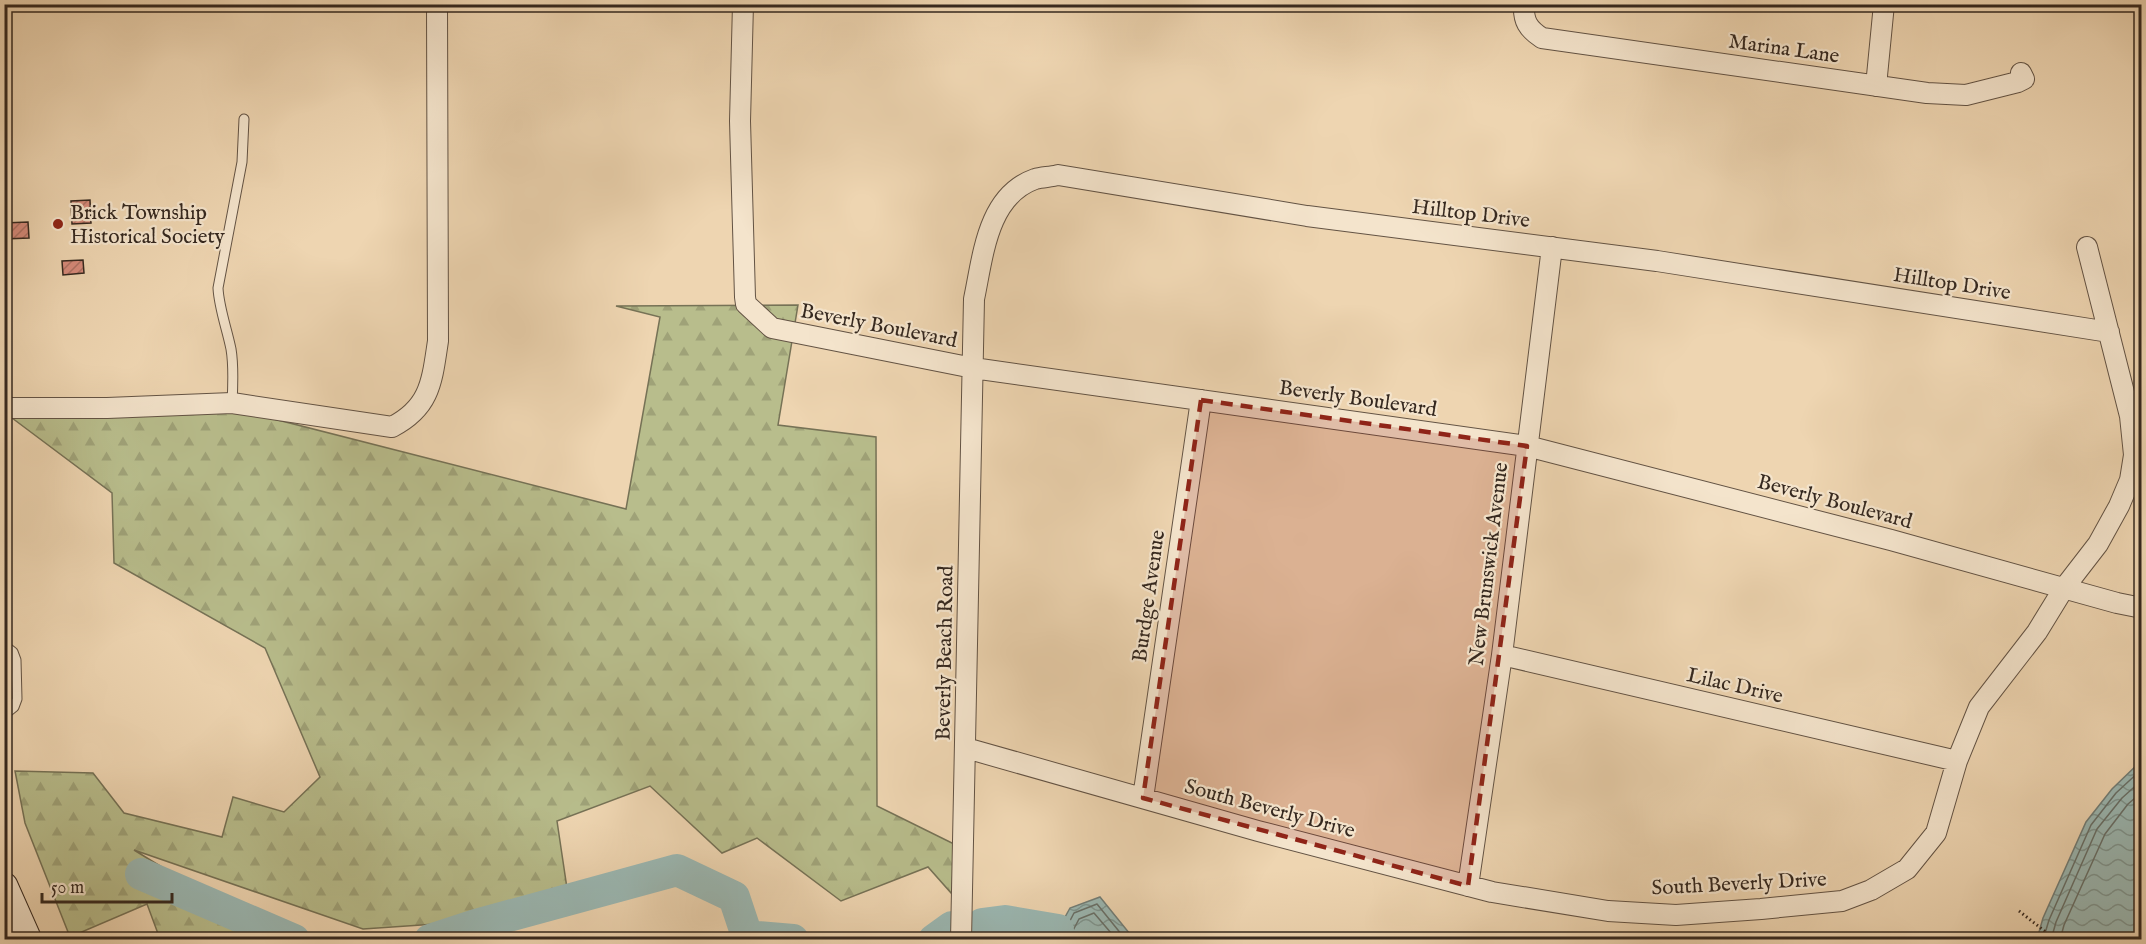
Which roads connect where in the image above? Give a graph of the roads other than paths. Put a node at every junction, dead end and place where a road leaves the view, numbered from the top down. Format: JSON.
{"nodes":[{"id":1,"x":437,"y":4,"type":"edge"},
{"id":2,"x":742,"y":4,"type":"edge"},
{"id":3,"x":1524,"y":4,"type":"edge"},
{"id":4,"x":1884,"y":4,"type":"edge"},
{"id":5,"x":2021,"y":73,"type":"dead end"},
{"id":6,"x":1875,"y":86,"type":"junction"},
{"id":7,"x":244,"y":119,"type":"dead end"},
{"id":8,"x":1552,"y":247,"type":"junction"},
{"id":9,"x":2087,"y":247,"type":"dead end"},
{"id":10,"x":2109,"y":332,"type":"junction"},
{"id":11,"x":973,"y":368,"type":"junction"},
{"id":12,"x":1201,"y":400,"type":"junction"},
{"id":13,"x":232,"y":403,"type":"junction"},
{"id":14,"x":4,"y":408,"type":"edge"},
{"id":15,"x":1527,"y":446,"type":"junction"},
{"id":16,"x":2064,"y":588,"type":"junction"},
{"id":17,"x":2142,"y":608,"type":"edge"},
{"id":18,"x":4,"y":645,"type":"edge"},
{"id":19,"x":1502,"y":655,"type":"junction"},
{"id":20,"x":4,"y":715,"type":"edge"},
{"id":21,"x":966,"y":748,"type":"junction"},
{"id":22,"x":1957,"y":761,"type":"junction"},
{"id":23,"x":1143,"y":798,"type":"junction"},
{"id":24,"x":4,"y":886,"type":"edge"},
{"id":25,"x":1468,"y":886,"type":"junction"},
{"id":26,"x":28,"y":939,"type":"edge"},
{"id":27,"x":961,"y":939,"type":"edge"}],
"edges":[{"from":1,"to":13,"type":"street"},
{"from":2,"to":11,"type":"street","name":"Beverly Boulevard"},
{"from":3,"to":6,"type":"street","name":"Marina Lane"},
{"from":4,"to":6,"type":"street"},
{"from":5,"to":6,"type":"street","name":"Marina Lane"},
{"from":7,"to":13,"type":"lane"},
{"from":8,"to":10,"type":"street","name":"Hilltop Drive"},
{"from":8,"to":11,"type":"street","name":"Hilltop Drive"},
{"from":8,"to":15,"type":"street","name":"New Brunswick Avenue"},
{"from":9,"to":10,"type":"street","name":"South Beverly Drive"},
{"from":10,"to":16,"type":"street","name":"South Beverly Drive"},
{"from":11,"to":12,"type":"street","name":"Beverly Boulevard"},
{"from":11,"to":21,"type":"street","name":"Beverly Beach Road"},
{"from":12,"to":15,"type":"street","name":"Beverly Boulevard"},
{"from":12,"to":23,"type":"street","name":"Burdge Avenue"},
{"from":13,"to":14,"type":"street"},
{"from":15,"to":16,"type":"street","name":"Beverly Boulevard"},
{"from":15,"to":19,"type":"street","name":"New Brunswick Avenue"},
{"from":16,"to":17,"type":"street","name":"Beverly Boulevard"},
{"from":16,"to":22,"type":"street","name":"South Beverly Drive"},
{"from":18,"to":20,"type":"lane"},
{"from":19,"to":22,"type":"street","name":"Lilac Drive"},
{"from":19,"to":25,"type":"street","name":"New Brunswick Avenue"},
{"from":21,"to":23,"type":"street","name":"South Beverly Drive"},
{"from":21,"to":27,"type":"street","name":"Beverly Beach Road"},
{"from":22,"to":25,"type":"street","name":"South Beverly Drive"},
{"from":23,"to":25,"type":"street","name":"South Beverly Drive"},
{"from":24,"to":26,"type":"main road"}]}
